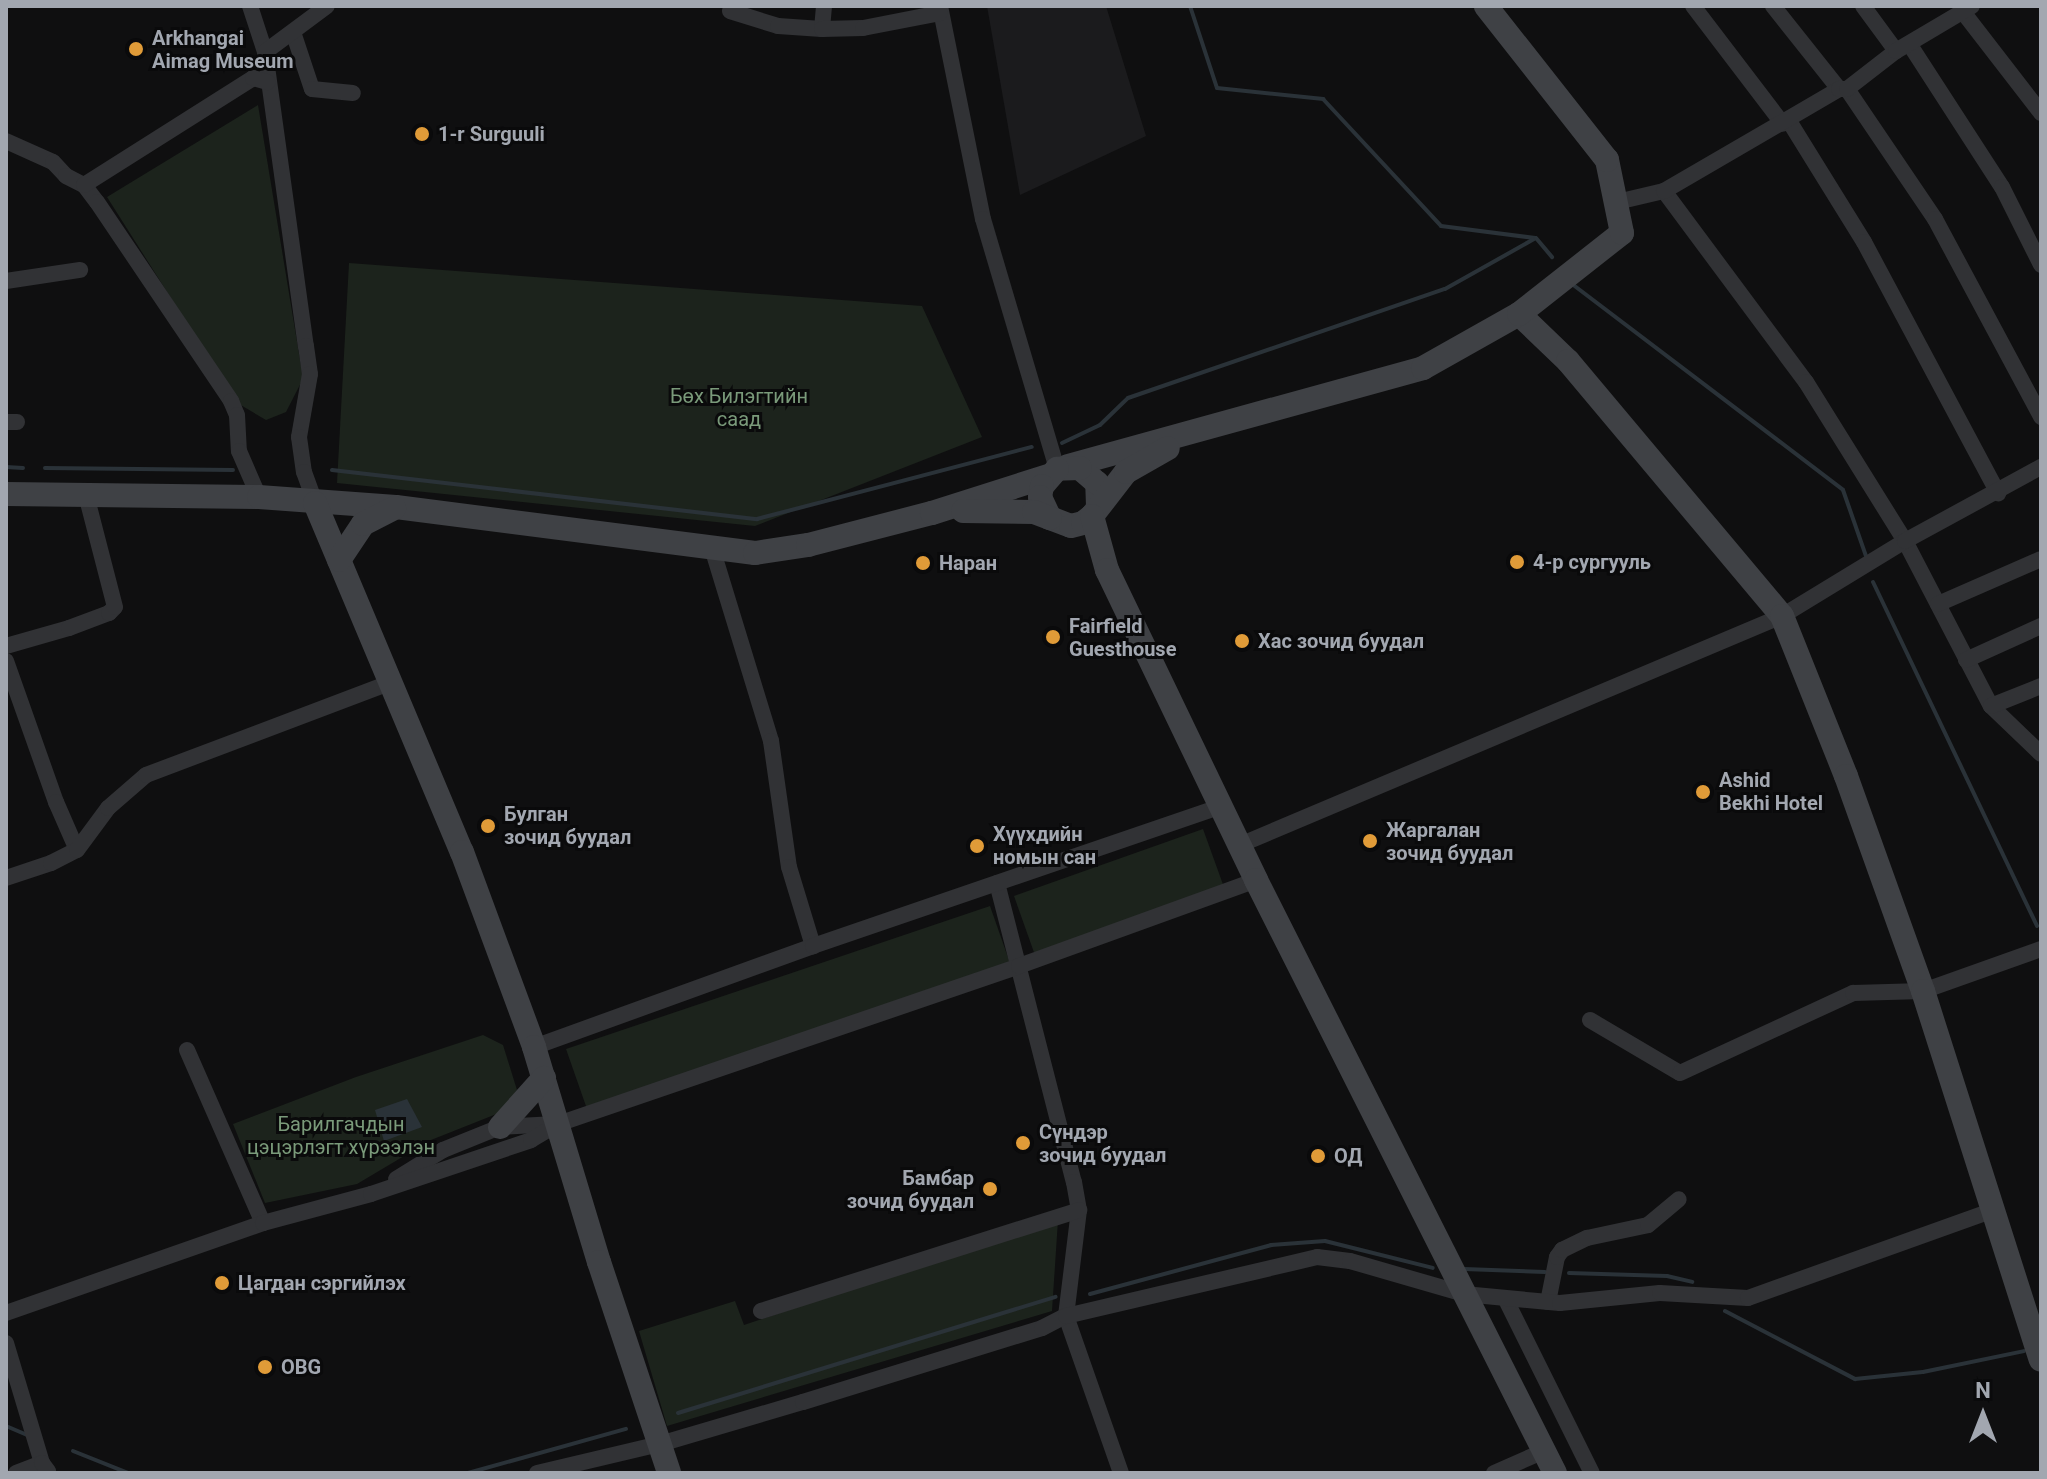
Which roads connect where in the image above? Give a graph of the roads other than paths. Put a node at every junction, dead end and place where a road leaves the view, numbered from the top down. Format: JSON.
{"nodes":[{"id":1,"x":250,"y":6,"type":"edge"},
{"id":2,"x":327,"y":6,"type":"edge"},
{"id":3,"x":824,"y":6,"type":"edge"},
{"id":4,"x":1486,"y":6,"type":"edge"},
{"id":5,"x":1693,"y":6,"type":"edge"},
{"id":6,"x":1773,"y":6,"type":"edge"},
{"id":7,"x":1863,"y":6,"type":"edge"},
{"id":8,"x":940,"y":9,"type":"edge"},
{"id":9,"x":1961,"y":10,"type":"edge"},
{"id":10,"x":730,"y":11,"type":"dead end"},
{"id":11,"x":822,"y":29,"type":"junction"},
{"id":12,"x":293,"y":32,"type":"junction"},
{"id":13,"x":1903,"y":48,"type":"junction"},
{"id":14,"x":265,"y":52,"type":"junction"},
{"id":15,"x":267,"y":82,"type":"junction"},
{"id":16,"x":1843,"y":89,"type":"junction"},
{"id":17,"x":353,"y":93,"type":"dead end"},
{"id":18,"x":2041,"y":113,"type":"edge"},
{"id":19,"x":1786,"y":123,"type":"junction"},
{"id":20,"x":6,"y":141,"type":"edge"},
{"id":21,"x":84,"y":185,"type":"junction"},
{"id":22,"x":1664,"y":191,"type":"junction"},
{"id":23,"x":1617,"y":202,"type":"junction"},
{"id":24,"x":2041,"y":265,"type":"edge"},
{"id":25,"x":80,"y":270,"type":"dead end"},
{"id":26,"x":6,"y":281,"type":"edge"},
{"id":27,"x":1519,"y":314,"type":"junction"},
{"id":28,"x":2041,"y":417,"type":"edge"},
{"id":29,"x":1193,"y":434,"type":"junction"},
{"id":30,"x":2041,"y":467,"type":"edge"},
{"id":31,"x":1058,"y":471,"type":"junction"},
{"id":32,"x":1998,"y":493,"type":"junction"},
{"id":33,"x":6,"y":494,"type":"edge"},
{"id":34,"x":86,"y":495,"type":"junction"},
{"id":35,"x":259,"y":497,"type":"junction"},
{"id":36,"x":315,"y":503,"type":"junction"},
{"id":37,"x":396,"y":507,"type":"junction"},
{"id":38,"x":1095,"y":511,"type":"junction"},
{"id":39,"x":932,"y":513,"type":"junction"},
{"id":40,"x":1055,"y":521,"type":"junction"},
{"id":41,"x":1905,"y":541,"type":"junction"},
{"id":42,"x":712,"y":548,"type":"junction"},
{"id":43,"x":2041,"y":559,"type":"edge"},
{"id":44,"x":339,"y":560,"type":"junction"},
{"id":45,"x":1107,"y":570,"type":"junction"},
{"id":46,"x":1938,"y":604,"type":"junction"},
{"id":47,"x":1782,"y":616,"type":"junction"},
{"id":48,"x":2041,"y":626,"type":"edge"},
{"id":49,"x":6,"y":646,"type":"edge"},
{"id":50,"x":1966,"y":660,"type":"junction"},
{"id":51,"x":6,"y":661,"type":"edge"},
{"id":52,"x":389,"y":683,"type":"junction"},
{"id":53,"x":2041,"y":686,"type":"edge"},
{"id":54,"x":1991,"y":706,"type":"junction"},
{"id":55,"x":2041,"y":754,"type":"edge"},
{"id":56,"x":1223,"y":806,"type":"junction"},
{"id":57,"x":1242,"y":844,"type":"junction"},
{"id":58,"x":77,"y":850,"type":"junction"},
{"id":59,"x":6,"y":878,"type":"edge"},
{"id":60,"x":1256,"y":880,"type":"junction"},
{"id":61,"x":997,"y":883,"type":"junction"},
{"id":62,"x":813,"y":946,"type":"junction"},
{"id":63,"x":2041,"y":949,"type":"edge"},
{"id":64,"x":1019,"y":966,"type":"junction"},
{"id":65,"x":1923,"y":991,"type":"junction"},
{"id":66,"x":1590,"y":1020,"type":"dead end"},
{"id":67,"x":534,"y":1047,"type":"junction"},
{"id":68,"x":187,"y":1050,"type":"dead end"},
{"id":69,"x":544,"y":1078,"type":"junction"},
{"id":70,"x":558,"y":1124,"type":"junction"},
{"id":71,"x":500,"y":1127,"type":"junction"},
{"id":72,"x":371,"y":1194,"type":"junction"},
{"id":73,"x":1679,"y":1199,"type":"dead end"},
{"id":74,"x":1079,"y":1210,"type":"junction"},
{"id":75,"x":1991,"y":1211,"type":"junction"},
{"id":76,"x":263,"y":1223,"type":"junction"},
{"id":77,"x":1464,"y":1294,"type":"junction"},
{"id":78,"x":1505,"y":1298,"type":"junction"},
{"id":79,"x":1548,"y":1302,"type":"junction"},
{"id":80,"x":761,"y":1311,"type":"dead end"},
{"id":81,"x":6,"y":1313,"type":"edge"},
{"id":82,"x":1066,"y":1316,"type":"junction"},
{"id":83,"x":6,"y":1343,"type":"edge"},
{"id":84,"x":2041,"y":1360,"type":"edge"},
{"id":85,"x":660,"y":1444,"type":"junction"},
{"id":86,"x":1544,"y":1451,"type":"junction"},
{"id":87,"x":46,"y":1470,"type":"edge"},
{"id":88,"x":16,"y":1473,"type":"edge"},
{"id":89,"x":537,"y":1473,"type":"edge"},
{"id":90,"x":669,"y":1473,"type":"edge"},
{"id":91,"x":1121,"y":1473,"type":"edge"},
{"id":92,"x":1494,"y":1473,"type":"edge"},
{"id":93,"x":1555,"y":1473,"type":"edge"},
{"id":94,"x":1592,"y":1473,"type":"edge"}],
"edges":[{"from":1,"to":14,"type":"street"},
{"from":2,"to":12,"type":"street"},
{"from":3,"to":11,"type":"street"},
{"from":4,"to":23,"type":"street"},
{"from":5,"to":19,"type":"street"},
{"from":6,"to":16,"type":"street"},
{"from":7,"to":13,"type":"street"},
{"from":8,"to":11,"type":"street"},
{"from":8,"to":31,"type":"street"},
{"from":9,"to":13,"type":"street"},
{"from":9,"to":18,"type":"street"},
{"from":10,"to":11,"type":"street"},
{"from":12,"to":14,"type":"street"},
{"from":12,"to":17,"type":"street"},
{"from":13,"to":16,"type":"street"},
{"from":13,"to":24,"type":"street"},
{"from":14,"to":15,"type":"street"},
{"from":15,"to":21,"type":"street"},
{"from":15,"to":36,"type":"street"},
{"from":16,"to":19,"type":"street"},
{"from":16,"to":28,"type":"street"},
{"from":19,"to":22,"type":"street"},
{"from":19,"to":32,"type":"street"},
{"from":20,"to":21,"type":"street"},
{"from":21,"to":35,"type":"street"},
{"from":22,"to":23,"type":"street"},
{"from":22,"to":41,"type":"street"},
{"from":23,"to":27,"type":"street"},
{"from":25,"to":26,"type":"street"},
{"from":27,"to":29,"type":"street"},
{"from":27,"to":47,"type":"street"},
{"from":29,"to":31,"type":"street"},
{"from":29,"to":38,"type":"street"},
{"from":30,"to":32,"type":"street"},
{"from":31,"to":38,"type":"street"},
{"from":31,"to":39,"type":"street"},
{"from":31,"to":40,"type":"street"},
{"from":32,"to":41,"type":"street"},
{"from":33,"to":34,"type":"street"},
{"from":34,"to":35,"type":"street"},
{"from":34,"to":49,"type":"street"},
{"from":35,"to":36,"type":"street"},
{"from":36,"to":37,"type":"street"},
{"from":36,"to":44,"type":"street"},
{"from":37,"to":42,"type":"street"},
{"from":37,"to":44,"type":"street"},
{"from":38,"to":40,"type":"street"},
{"from":38,"to":45,"type":"street"},
{"from":39,"to":40,"type":"street"},
{"from":39,"to":42,"type":"street"},
{"from":40,"to":45,"type":"street"},
{"from":41,"to":46,"type":"street"},
{"from":41,"to":47,"type":"street"},
{"from":42,"to":62,"type":"street"},
{"from":43,"to":46,"type":"street"},
{"from":44,"to":52,"type":"street"},
{"from":45,"to":56,"type":"street"},
{"from":46,"to":50,"type":"street"},
{"from":47,"to":57,"type":"street"},
{"from":47,"to":65,"type":"street"},
{"from":48,"to":50,"type":"street"},
{"from":50,"to":54,"type":"street"},
{"from":51,"to":58,"type":"street"},
{"from":52,"to":58,"type":"street"},
{"from":52,"to":67,"type":"street"},
{"from":53,"to":54,"type":"street"},
{"from":54,"to":55,"type":"street"},
{"from":56,"to":57,"type":"street"},
{"from":56,"to":61,"type":"street"},
{"from":57,"to":60,"type":"street"},
{"from":58,"to":59,"type":"street"},
{"from":60,"to":64,"type":"street"},
{"from":60,"to":77,"type":"street"},
{"from":61,"to":62,"type":"street"},
{"from":61,"to":64,"type":"street"},
{"from":62,"to":67,"type":"street"},
{"from":63,"to":65,"type":"street"},
{"from":64,"to":70,"type":"street"},
{"from":64,"to":74,"type":"street"},
{"from":65,"to":66,"type":"street"},
{"from":65,"to":75,"type":"street"},
{"from":67,"to":69,"type":"street"},
{"from":68,"to":76,"type":"street"},
{"from":69,"to":70,"type":"street"},
{"from":69,"to":71,"type":"street"},
{"from":70,"to":71,"type":"street"},
{"from":70,"to":72,"type":"street"},
{"from":70,"to":85,"type":"street"},
{"from":71,"to":72,"type":"street"},
{"from":72,"to":76,"type":"street"},
{"from":73,"to":79,"type":"street"},
{"from":74,"to":80,"type":"street"},
{"from":74,"to":82,"type":"street"},
{"from":75,"to":79,"type":"street"},
{"from":75,"to":84,"type":"street"},
{"from":76,"to":81,"type":"street"},
{"from":77,"to":78,"type":"street"},
{"from":77,"to":82,"type":"street"},
{"from":77,"to":86,"type":"street"},
{"from":78,"to":79,"type":"street"},
{"from":78,"to":94,"type":"street"},
{"from":82,"to":85,"type":"street"},
{"from":82,"to":91,"type":"street"},
{"from":83,"to":87,"type":"street"},
{"from":85,"to":89,"type":"street"},
{"from":85,"to":90,"type":"street"},
{"from":86,"to":92,"type":"street"},
{"from":86,"to":93,"type":"street"},
{"from":87,"to":88,"type":"street"}]}
